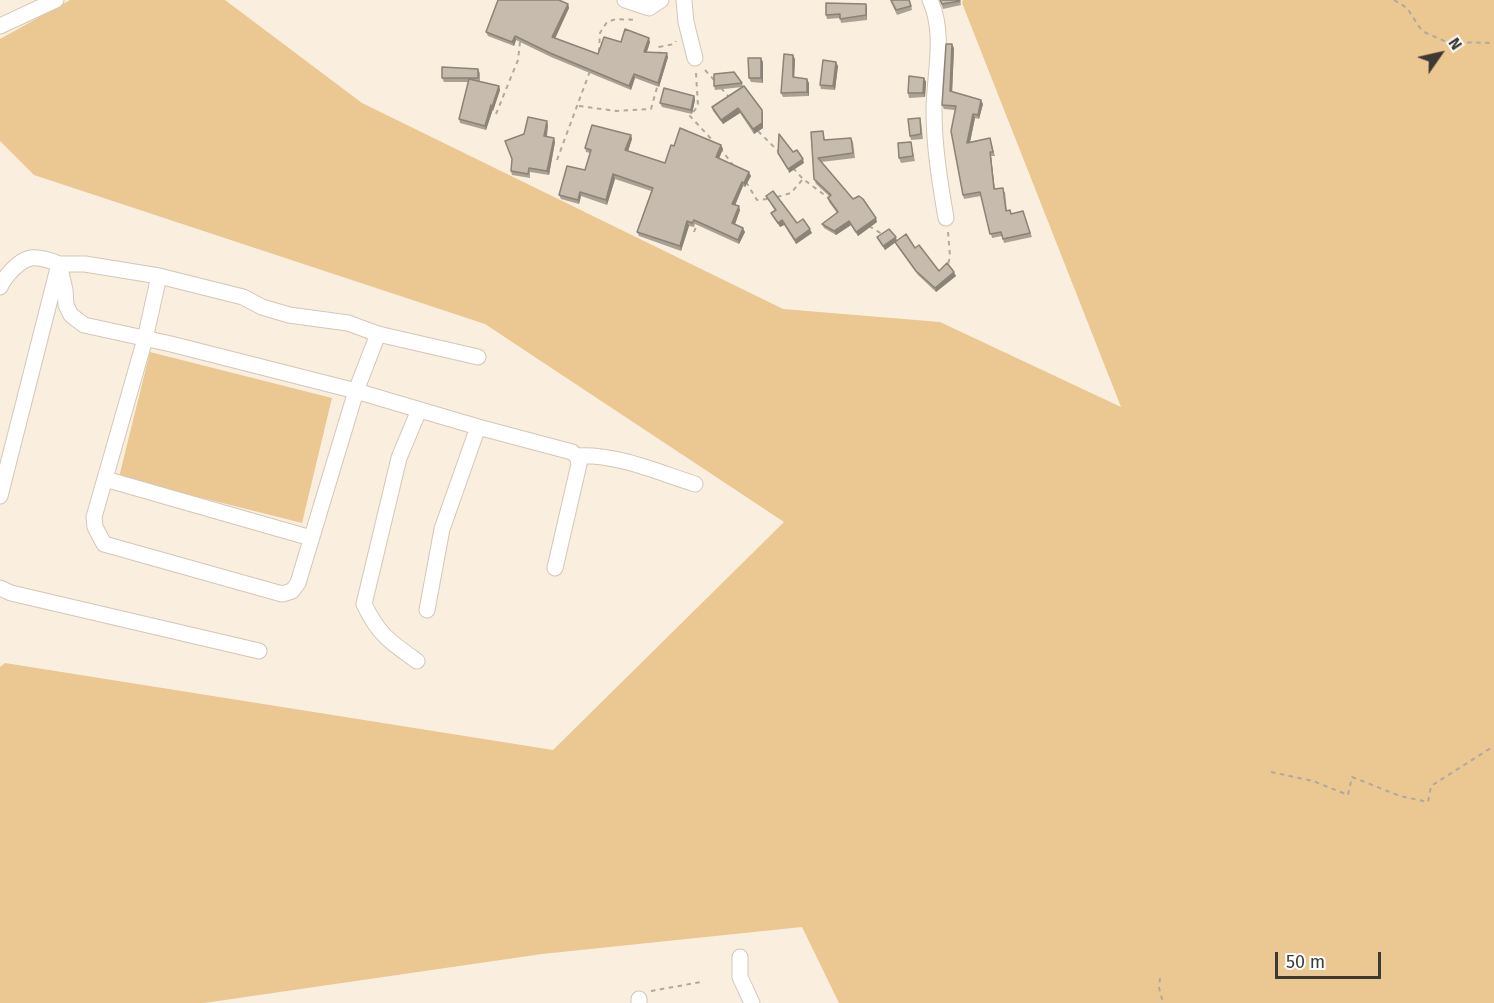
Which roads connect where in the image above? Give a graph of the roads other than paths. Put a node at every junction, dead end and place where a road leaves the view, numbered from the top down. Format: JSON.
{"nodes":[{"id":1,"x":56,"y":0,"type":"edge"},
{"id":2,"x":626,"y":0,"type":"edge"},
{"id":3,"x":684,"y":0,"type":"edge"},
{"id":4,"x":930,"y":0,"type":"edge"},
{"id":5,"x":655,"y":4,"type":"edge"},
{"id":6,"x":0,"y":26,"type":"edge"},
{"id":7,"x":695,"y":58,"type":"road end"},
{"id":8,"x":946,"y":218,"type":"road end"},
{"id":9,"x":59,"y":264,"type":"junction"},
{"id":10,"x":159,"y":276,"type":"junction"},
{"id":11,"x":0,"y":287,"type":"edge"},
{"id":12,"x":378,"y":334,"type":"junction"},
{"id":13,"x":145,"y":339,"type":"junction"},
{"id":14,"x":477,"y":357,"type":"dead end"},
{"id":15,"x":356,"y":391,"type":"junction"},
{"id":16,"x":419,"y":410,"type":"junction"},
{"id":17,"x":478,"y":427,"type":"junction"},
{"id":18,"x":577,"y":456,"type":"junction"},
{"id":19,"x":105,"y":479,"type":"junction"},
{"id":20,"x":695,"y":484,"type":"dead end"},
{"id":21,"x":0,"y":496,"type":"edge"},
{"id":22,"x":311,"y":538,"type":"junction"},
{"id":23,"x":555,"y":568,"type":"dead end"},
{"id":24,"x":0,"y":588,"type":"edge"},
{"id":25,"x":427,"y":610,"type":"dead end"},
{"id":26,"x":259,"y":651,"type":"dead end"},
{"id":27,"x":417,"y":661,"type":"dead end"},
{"id":28,"x":740,"y":957,"type":"dead end"},
{"id":29,"x":752,"y":1003,"type":"edge"}],
"edges":[{"from":1,"to":6,"type":"street"},
{"from":2,"to":5,"type":"street"},
{"from":3,"to":7,"type":"street"},
{"from":4,"to":8,"type":"street"},
{"from":9,"to":10,"type":"street"},
{"from":9,"to":11,"type":"street"},
{"from":9,"to":13,"type":"street"},
{"from":9,"to":21,"type":"street"},
{"from":10,"to":12,"type":"street"},
{"from":10,"to":13,"type":"street"},
{"from":12,"to":14,"type":"street"},
{"from":12,"to":15,"type":"street"},
{"from":13,"to":15,"type":"street"},
{"from":13,"to":19,"type":"street"},
{"from":15,"to":16,"type":"street"},
{"from":15,"to":22,"type":"street"},
{"from":16,"to":17,"type":"street"},
{"from":16,"to":27,"type":"street"},
{"from":17,"to":18,"type":"street"},
{"from":17,"to":25,"type":"street"},
{"from":18,"to":20,"type":"street"},
{"from":18,"to":23,"type":"street"},
{"from":19,"to":22,"type":"street"},
{"from":19,"to":22,"type":"street"},
{"from":24,"to":26,"type":"street"},
{"from":28,"to":29,"type":"street"}]}
